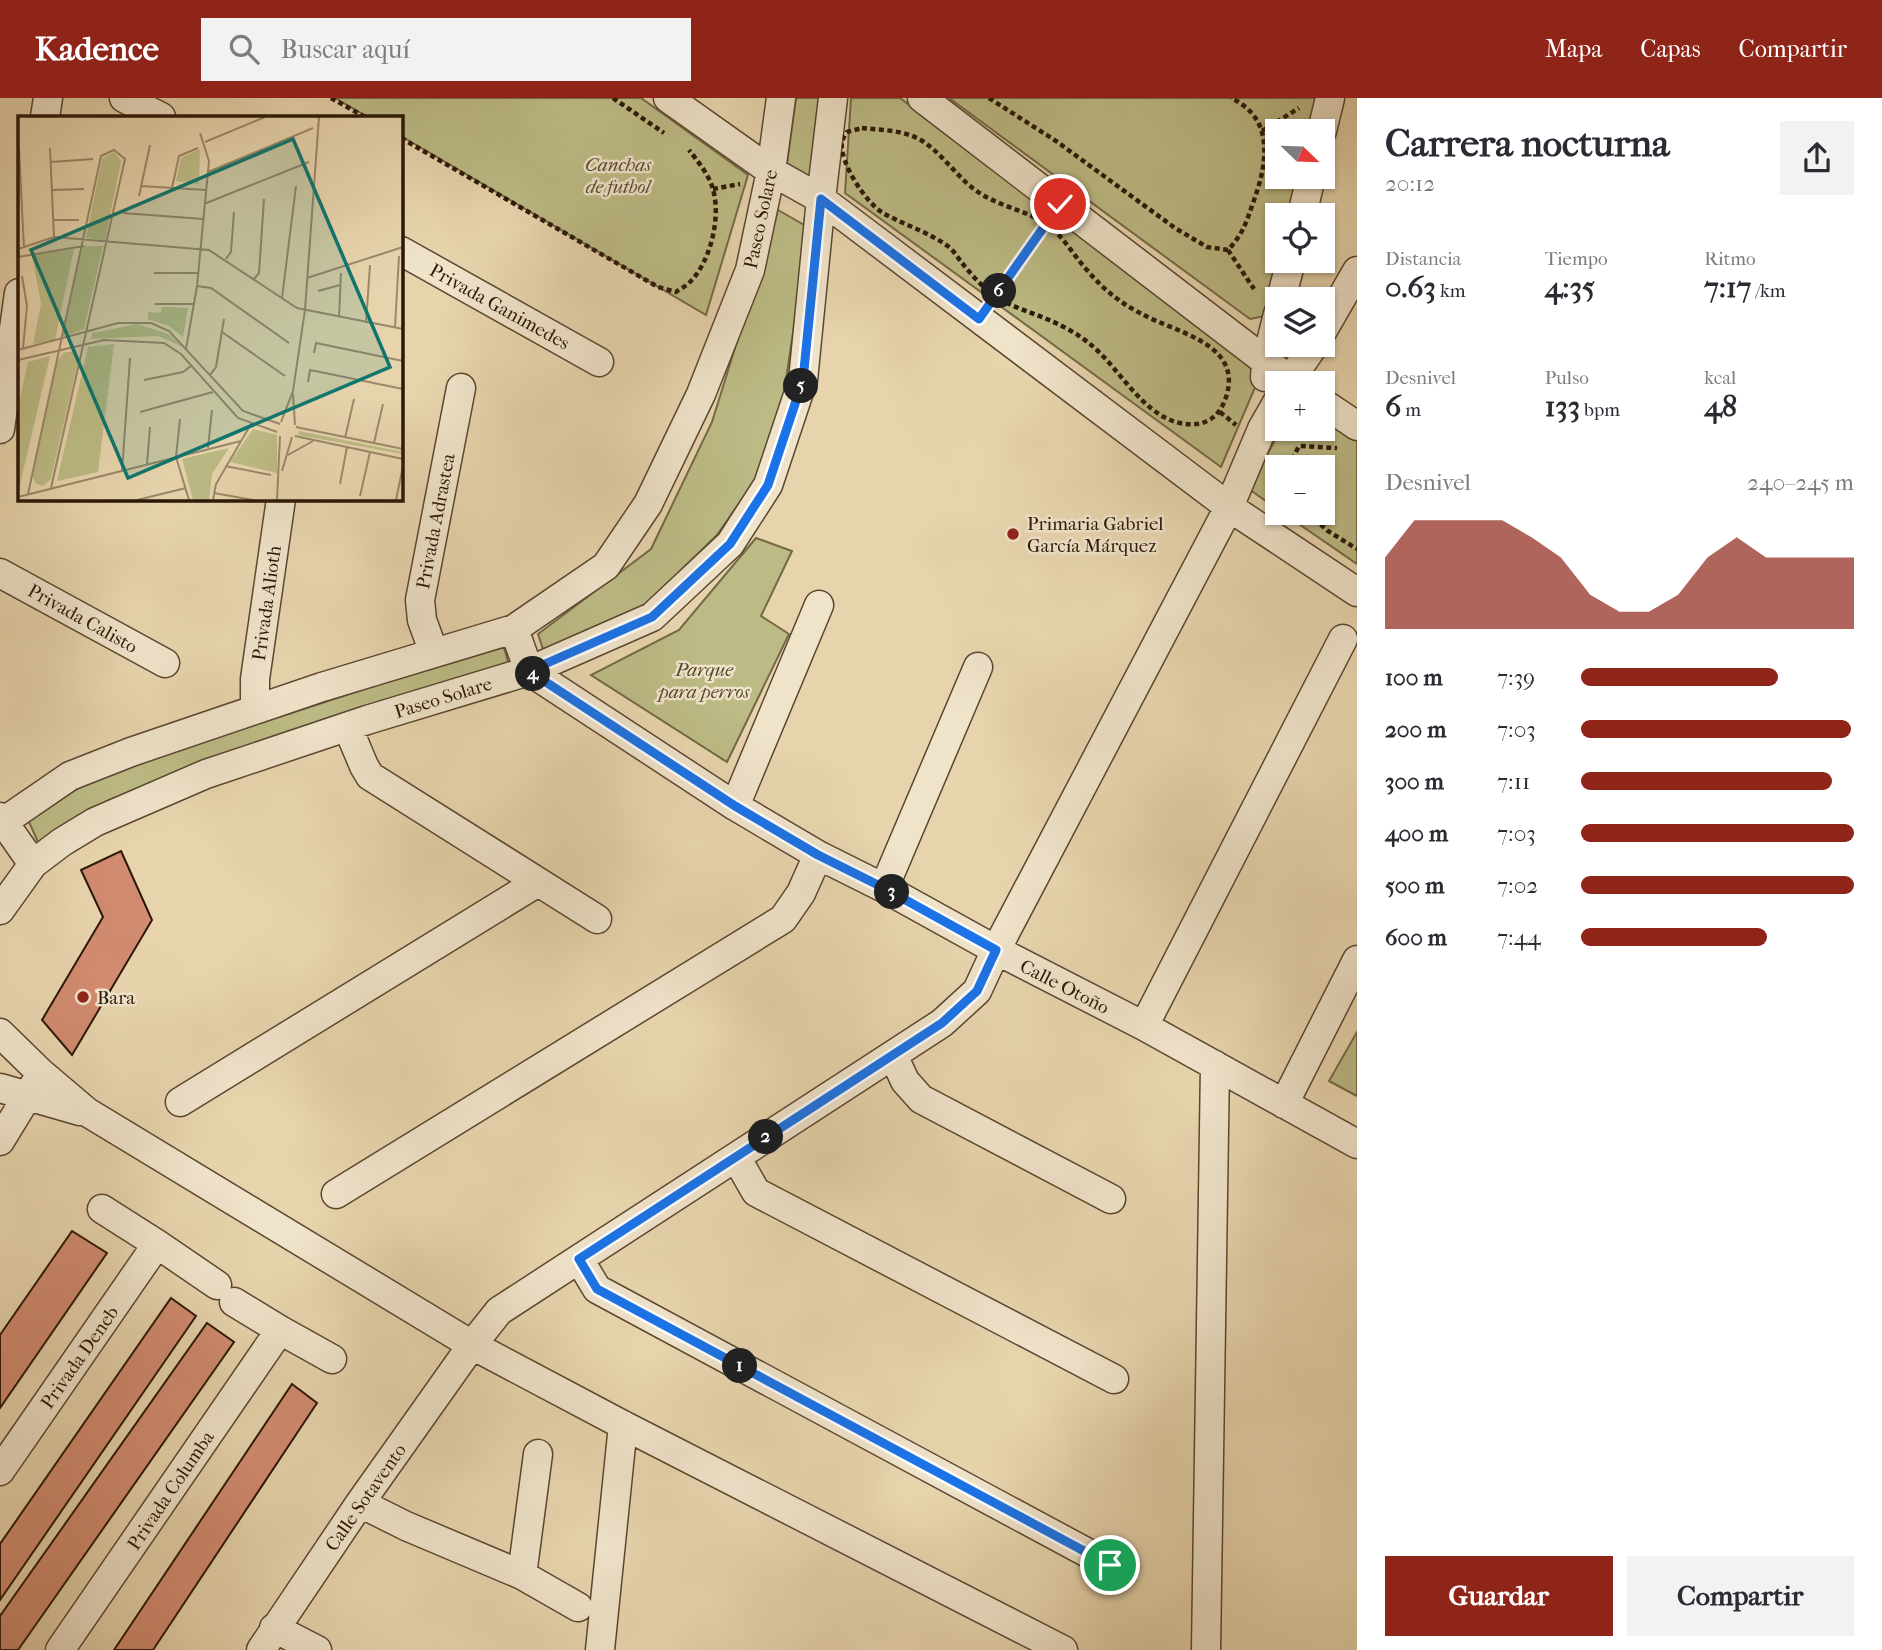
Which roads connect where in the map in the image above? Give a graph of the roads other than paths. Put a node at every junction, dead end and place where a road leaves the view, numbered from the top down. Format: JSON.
{"nodes":[{"id":1,"x":48,"y":98,"type":"edge"},
{"id":2,"x":124,"y":98,"type":"edge"},
{"id":3,"x":668,"y":98,"type":"edge"},
{"id":4,"x":781,"y":98,"type":"edge"},
{"id":5,"x":833,"y":98,"type":"edge"},
{"id":6,"x":922,"y":98,"type":"edge"},
{"id":7,"x":1317,"y":101,"type":"edge"},
{"id":8,"x":45,"y":116,"type":"edge"},
{"id":9,"x":160,"y":116,"type":"edge"},
{"id":10,"x":1320,"y":119,"type":"edge"},
{"id":11,"x":771,"y":171,"type":"junction"},
{"id":12,"x":821,"y":199,"type":"junction"},
{"id":13,"x":402,"y":252,"type":"edge"},
{"id":14,"x":1357,"y":271,"type":"edge"},
{"id":15,"x":18,"y":302,"type":"edge"},
{"id":16,"x":1335,"y":309,"type":"edge"},
{"id":17,"x":1267,"y":357,"type":"edge"},
{"id":18,"x":599,"y":362,"type":"dead end"},
{"id":19,"x":1266,"y":362,"type":"junction"},
{"id":20,"x":1274,"y":371,"type":"edge"},
{"id":21,"x":9,"y":388,"type":"edge"},
{"id":22,"x":461,"y":388,"type":"dead end"},
{"id":23,"x":1335,"y":418,"type":"edge"},
{"id":24,"x":1265,"y":424,"type":"edge"},
{"id":25,"x":0,"y":429,"type":"edge"},
{"id":26,"x":1262,"y":429,"type":"junction"},
{"id":27,"x":1351,"y":438,"type":"edge"},
{"id":28,"x":281,"y":500,"type":"edge"},
{"id":29,"x":1229,"y":507,"type":"junction"},
{"id":30,"x":0,"y":573,"type":"edge"},
{"id":31,"x":1357,"y":592,"type":"edge"},
{"id":32,"x":819,"y":605,"type":"dead end"},
{"id":33,"x":514,"y":629,"type":"junction"},
{"id":34,"x":1343,"y":639,"type":"dead end"},
{"id":35,"x":434,"y":653,"type":"junction"},
{"id":36,"x":165,"y":663,"type":"dead end"},
{"id":37,"x":978,"y":667,"type":"dead end"},
{"id":38,"x":529,"y":671,"type":"junction"},
{"id":39,"x":255,"y":708,"type":"junction"},
{"id":40,"x":348,"y":728,"type":"junction"},
{"id":41,"x":735,"y":806,"type":"junction"},
{"id":42,"x":1,"y":821,"type":"edge"},
{"id":43,"x":818,"y":855,"type":"junction"},
{"id":44,"x":33,"y":864,"type":"junction"},
{"id":45,"x":538,"y":882,"type":"junction"},
{"id":46,"x":884,"y":888,"type":"junction"},
{"id":47,"x":0,"y":910,"type":"edge"},
{"id":48,"x":597,"y":919,"type":"dead end"},
{"id":49,"x":996,"y":950,"type":"junction"},
{"id":50,"x":1357,"y":960,"type":"edge"},
{"id":51,"x":1144,"y":1026,"type":"junction"},
{"id":52,"x":0,"y":1033,"type":"edge"},
{"id":53,"x":893,"y":1055,"type":"junction"},
{"id":54,"x":1215,"y":1065,"type":"junction"},
{"id":55,"x":34,"y":1085,"type":"junction"},
{"id":56,"x":0,"y":1088,"type":"edge"},
{"id":57,"x":180,"y":1102,"type":"dead end"},
{"id":58,"x":1284,"y":1104,"type":"junction"},
{"id":59,"x":0,"y":1141,"type":"edge"},
{"id":60,"x":1357,"y":1144,"type":"edge"},
{"id":61,"x":736,"y":1157,"type":"junction"},
{"id":62,"x":336,"y":1194,"type":"dead end"},
{"id":63,"x":1111,"y":1199,"type":"dead end"},
{"id":64,"x":102,"y":1209,"type":"dead end"},
{"id":65,"x":157,"y":1244,"type":"junction"},
{"id":66,"x":579,"y":1259,"type":"junction"},
{"id":67,"x":280,"y":1330,"type":"junction"},
{"id":68,"x":472,"y":1345,"type":"junction"},
{"id":69,"x":332,"y":1359,"type":"dead end"},
{"id":70,"x":1114,"y":1379,"type":"dead end"},
{"id":71,"x":623,"y":1425,"type":"junction"},
{"id":72,"x":538,"y":1454,"type":"dead end"},
{"id":73,"x":0,"y":1471,"type":"edge"},
{"id":74,"x":360,"y":1503,"type":"junction"},
{"id":75,"x":1110,"y":1565,"type":"dead end"},
{"id":76,"x":522,"y":1576,"type":"junction"},
{"id":77,"x":578,"y":1607,"type":"dead end"},
{"id":78,"x":267,"y":1639,"type":"edge"},
{"id":79,"x":60,"y":1650,"type":"edge"},
{"id":80,"x":317,"y":1650,"type":"edge"},
{"id":81,"x":600,"y":1650,"type":"edge"},
{"id":82,"x":1063,"y":1650,"type":"edge"},
{"id":83,"x":1206,"y":1650,"type":"edge"}],
"edges":[{"from":1,"to":8,"type":"street"},
{"from":2,"to":9,"type":"street"},
{"from":3,"to":11,"type":"street"},
{"from":4,"to":11,"type":"street","name":"Paseo Solare"},
{"from":5,"to":12,"type":"street","name":"Paseo Solare"},
{"from":6,"to":19,"type":"street"},
{"from":7,"to":10,"type":"street"},
{"from":11,"to":12,"type":"street"},
{"from":11,"to":33,"type":"street","name":"Paseo Solare"},
{"from":12,"to":29,"type":"street"},
{"from":12,"to":38,"type":"street","name":"Paseo Solare"},
{"from":13,"to":18,"type":"street","name":"Privada Ganimedes"},
{"from":14,"to":16,"type":"street"},
{"from":15,"to":21,"type":"street"},
{"from":17,"to":19,"type":"street"},
{"from":19,"to":20,"type":"street"},
{"from":19,"to":26,"type":"street"},
{"from":21,"to":25,"type":"street"},
{"from":22,"to":35,"type":"street","name":"Privada Adrastea"},
{"from":23,"to":27,"type":"street"},
{"from":24,"to":26,"type":"street"},
{"from":26,"to":29,"type":"street","name":"Calle Sotavento"},
{"from":28,"to":39,"type":"street","name":"Privada Alioth"},
{"from":29,"to":31,"type":"street"},
{"from":29,"to":49,"type":"street","name":"Calle Sotavento"},
{"from":30,"to":36,"type":"street","name":"Privada Calisto"},
{"from":32,"to":41,"type":"street"},
{"from":33,"to":35,"type":"street","name":"Paseo Solare"},
{"from":33,"to":38,"type":"street"},
{"from":34,"to":51,"type":"street"},
{"from":35,"to":39,"type":"street","name":"Paseo Solare"},
{"from":37,"to":46,"type":"street"},
{"from":38,"to":40,"type":"street","name":"Paseo Solare"},
{"from":38,"to":41,"type":"street","name":"Calle Otoño"},
{"from":39,"to":42,"type":"street","name":"Paseo Solare"},
{"from":40,"to":44,"type":"street","name":"Paseo Solare"},
{"from":40,"to":45,"type":"street"},
{"from":41,"to":43,"type":"street","name":"Calle Otoño"},
{"from":42,"to":44,"type":"street"},
{"from":43,"to":46,"type":"street","name":"Calle Otoño"},
{"from":43,"to":62,"type":"street"},
{"from":44,"to":47,"type":"street","name":"Paseo Solare"},
{"from":45,"to":48,"type":"street"},
{"from":45,"to":57,"type":"street"},
{"from":46,"to":49,"type":"street","name":"Calle Otoño"},
{"from":49,"to":51,"type":"street","name":"Calle Otoño"},
{"from":49,"to":53,"type":"street","name":"Calle Sotavento"},
{"from":50,"to":58,"type":"street"},
{"from":51,"to":54,"type":"street","name":"Calle Otoño"},
{"from":52,"to":55,"type":"street"},
{"from":53,"to":61,"type":"street","name":"Calle Sotavento"},
{"from":53,"to":63,"type":"street"},
{"from":54,"to":58,"type":"street","name":"Calle Otoño"},
{"from":54,"to":83,"type":"street"},
{"from":55,"to":56,"type":"street"},
{"from":55,"to":59,"type":"street"},
{"from":55,"to":68,"type":"street"},
{"from":58,"to":60,"type":"street","name":"Calle Otoño"},
{"from":61,"to":66,"type":"street","name":"Calle Sotavento"},
{"from":61,"to":70,"type":"street"},
{"from":64,"to":65,"type":"street"},
{"from":65,"to":67,"type":"street"},
{"from":65,"to":73,"type":"street","name":"Privada Deneb"},
{"from":66,"to":68,"type":"street","name":"Calle Sotavento"},
{"from":66,"to":75,"type":"street"},
{"from":67,"to":69,"type":"street"},
{"from":67,"to":79,"type":"street","name":"Privada Columba"},
{"from":68,"to":71,"type":"street"},
{"from":68,"to":74,"type":"street","name":"Calle Sotavento"},
{"from":71,"to":81,"type":"street"},
{"from":71,"to":82,"type":"street"},
{"from":72,"to":76,"type":"street"},
{"from":74,"to":76,"type":"street"},
{"from":74,"to":78,"type":"street","name":"Calle Sotavento"},
{"from":76,"to":77,"type":"street"},
{"from":78,"to":80,"type":"street"}]}
